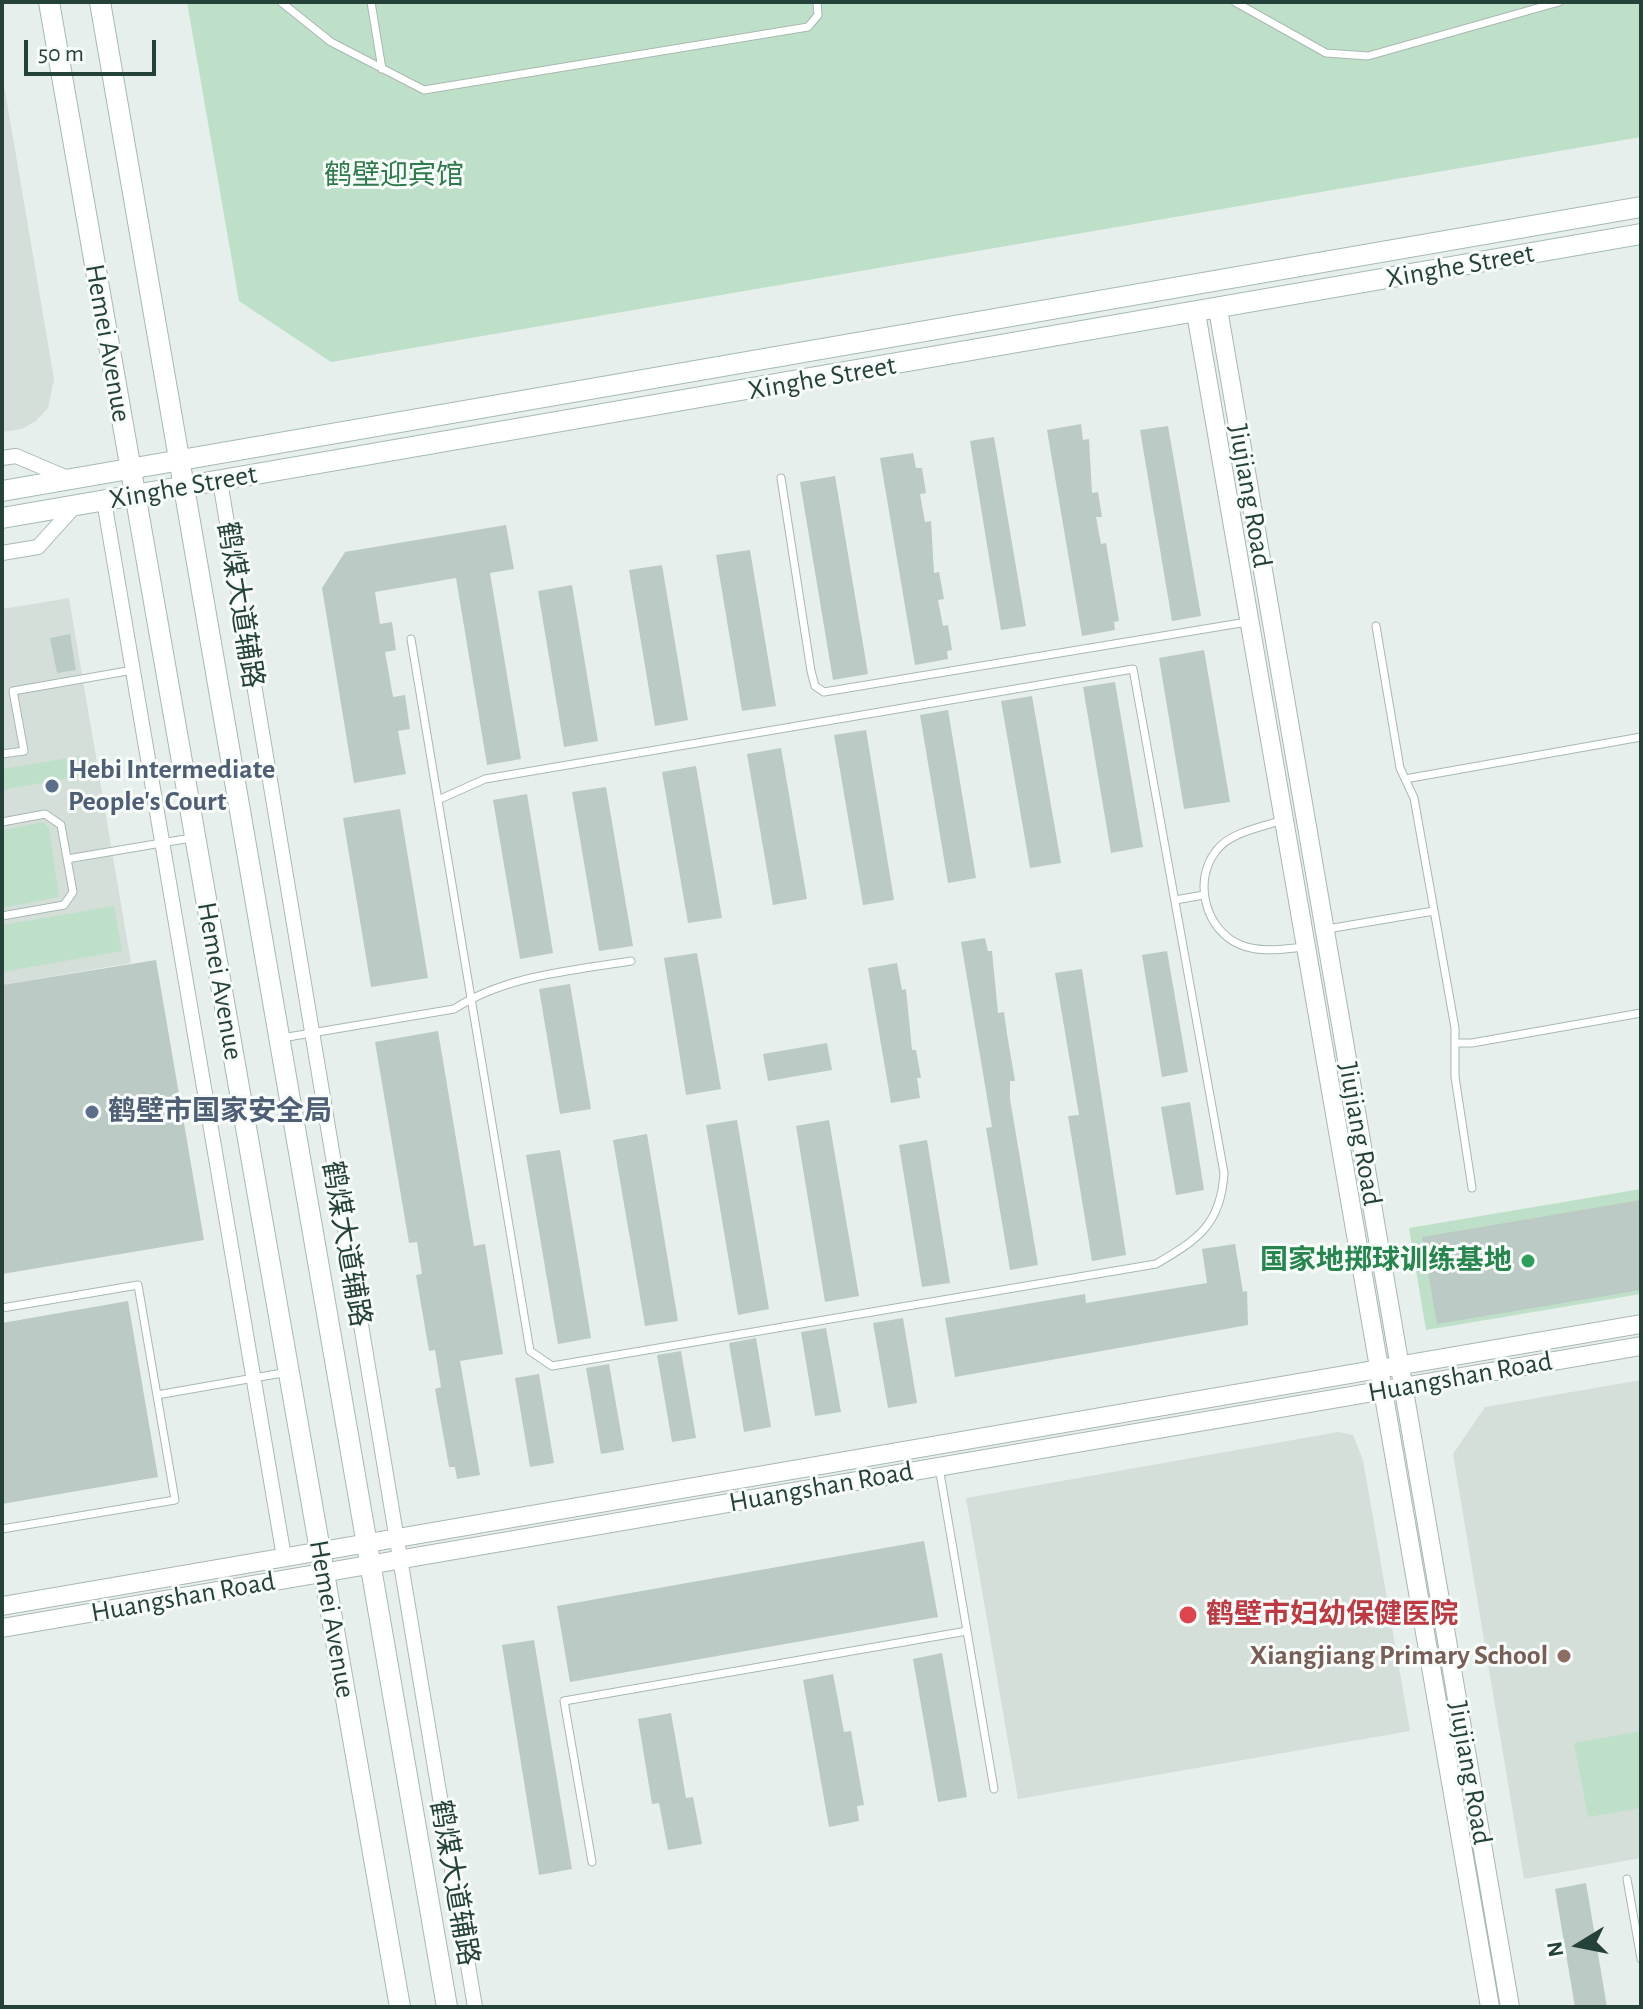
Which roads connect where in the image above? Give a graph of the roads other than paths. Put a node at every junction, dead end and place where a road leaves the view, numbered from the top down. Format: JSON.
{"nodes":[{"id":1,"x":49,"y":2,"type":"edge"},
{"id":2,"x":100,"y":2,"type":"edge"},
{"id":3,"x":281,"y":2,"type":"edge"},
{"id":4,"x":371,"y":2,"type":"edge"},
{"id":5,"x":817,"y":2,"type":"edge"},
{"id":6,"x":1235,"y":2,"type":"edge"},
{"id":7,"x":1559,"y":2,"type":"edge"},
{"id":8,"x":382,"y":69,"type":"junction"},
{"id":9,"x":1641,"y":207,"type":"edge"},
{"id":10,"x":1641,"y":234,"type":"edge"},
{"id":11,"x":1218,"y":309,"type":"junction"},
{"id":12,"x":1196,"y":313,"type":"junction"},
{"id":13,"x":2,"y":458,"type":"edge"},
{"id":14,"x":180,"y":460,"type":"junction"},
{"id":15,"x":131,"y":469,"type":"junction"},
{"id":16,"x":781,"y":478,"type":"dead end"},
{"id":17,"x":71,"y":479,"type":"junction"},
{"id":18,"x":220,"y":481,"type":"junction"},
{"id":19,"x":185,"y":487,"type":"junction"},
{"id":20,"x":2,"y":491,"type":"edge"},
{"id":21,"x":135,"y":496,"type":"junction"},
{"id":22,"x":104,"y":501,"type":"junction"},
{"id":23,"x":75,"y":506,"type":"junction"},
{"id":24,"x":2,"y":518,"type":"edge"},
{"id":25,"x":2,"y":553,"type":"edge"},
{"id":26,"x":1249,"y":622,"type":"junction"},
{"id":27,"x":1376,"y":626,"type":"dead end"},
{"id":28,"x":411,"y":639,"type":"dead end"},
{"id":29,"x":133,"y":670,"type":"junction"},
{"id":30,"x":1641,"y":737,"type":"edge"},
{"id":31,"x":2,"y":754,"type":"edge"},
{"id":32,"x":1405,"y":779,"type":"junction"},
{"id":33,"x":438,"y":800,"type":"junction"},
{"id":34,"x":1284,"y":820,"type":"junction"},
{"id":35,"x":2,"y":822,"type":"edge"},
{"id":36,"x":195,"y":837,"type":"junction"},
{"id":37,"x":163,"y":842,"type":"junction"},
{"id":38,"x":67,"y":859,"type":"junction"},
{"id":39,"x":1204,"y":895,"type":"junction"},
{"id":40,"x":1175,"y":900,"type":"junction"},
{"id":41,"x":1434,"y":911,"type":"junction"},
{"id":42,"x":2,"y":916,"type":"edge"},
{"id":43,"x":1325,"y":930,"type":"junction"},
{"id":44,"x":1306,"y":947,"type":"junction"},
{"id":45,"x":631,"y":961,"type":"dead end"},
{"id":46,"x":471,"y":998,"type":"junction"},
{"id":47,"x":1641,"y":1013,"type":"edge"},
{"id":48,"x":310,"y":1033,"type":"junction"},
{"id":49,"x":280,"y":1038,"type":"junction"},
{"id":50,"x":1457,"y":1043,"type":"junction"},
{"id":51,"x":1472,"y":1188,"type":"dead end"},
{"id":52,"x":2,"y":1308,"type":"edge"},
{"id":53,"x":1641,"y":1324,"type":"edge"},
{"id":54,"x":1641,"y":1346,"type":"edge"},
{"id":55,"x":1400,"y":1365,"type":"junction"},
{"id":56,"x":1379,"y":1369,"type":"junction"},
{"id":57,"x":289,"y":1372,"type":"junction"},
{"id":58,"x":254,"y":1378,"type":"junction"},
{"id":59,"x":1404,"y":1387,"type":"junction"},
{"id":60,"x":1383,"y":1391,"type":"junction"},
{"id":61,"x":157,"y":1395,"type":"junction"},
{"id":62,"x":939,"y":1467,"type":"junction"},
{"id":63,"x":2,"y":1529,"type":"edge"},
{"id":64,"x":395,"y":1538,"type":"junction"},
{"id":65,"x":367,"y":1543,"type":"junction"},
{"id":66,"x":320,"y":1551,"type":"junction"},
{"id":67,"x":284,"y":1557,"type":"junction"},
{"id":68,"x":399,"y":1559,"type":"junction"},
{"id":69,"x":371,"y":1564,"type":"junction"},
{"id":70,"x":324,"y":1572,"type":"junction"},
{"id":71,"x":2,"y":1606,"type":"edge"},
{"id":72,"x":2,"y":1628,"type":"edge"},
{"id":73,"x":967,"y":1631,"type":"junction"},
{"id":74,"x":994,"y":1789,"type":"dead end"},
{"id":75,"x":592,"y":1862,"type":"dead end"},
{"id":76,"x":1627,"y":1879,"type":"dead end"},
{"id":77,"x":1641,"y":1959,"type":"edge"},
{"id":78,"x":400,"y":2007,"type":"edge"},
{"id":79,"x":447,"y":2007,"type":"edge"},
{"id":80,"x":475,"y":2007,"type":"edge"},
{"id":81,"x":1490,"y":2007,"type":"edge"},
{"id":82,"x":1510,"y":2007,"type":"edge"}],
"edges":[{"from":1,"to":15,"type":"main road","name":"Hemei Avenue"},
{"from":2,"to":14,"type":"main road","name":"Hemei Avenue"},
{"from":3,"to":8,"type":"lane"},
{"from":4,"to":8,"type":"lane"},
{"from":5,"to":8,"type":"lane"},
{"from":6,"to":7,"type":"lane"},
{"from":9,"to":14,"type":"main road","name":"Xinghe Street"},
{"from":10,"to":11,"type":"main road","name":"Xinghe Street"},
{"from":11,"to":12,"type":"main road","name":"Xinghe Street"},
{"from":11,"to":43,"type":"street","name":"Jiujiang Road"},
{"from":12,"to":18,"type":"main road","name":"Xinghe Street"},
{"from":12,"to":26,"type":"street","name":"Jiujiang Road"},
{"from":13,"to":17,"type":"street"},
{"from":14,"to":15,"type":"main road","name":"Xinghe Street"},
{"from":14,"to":19,"type":"main road","name":"Hemei Avenue"},
{"from":15,"to":17,"type":"main road","name":"Xinghe Street"},
{"from":15,"to":21,"type":"main road","name":"Hemei Avenue"},
{"from":16,"to":26,"type":"lane"},
{"from":17,"to":20,"type":"main road","name":"Xinghe Street"},
{"from":18,"to":19,"type":"main road","name":"Xinghe Street"},
{"from":18,"to":48,"type":"street","name":"鹤煤大道辅路"},
{"from":19,"to":21,"type":"main road","name":"Xinghe Street"},
{"from":19,"to":49,"type":"main road","name":"Hemei Avenue"},
{"from":21,"to":22,"type":"main road","name":"Xinghe Street"},
{"from":21,"to":36,"type":"main road","name":"Hemei Avenue"},
{"from":22,"to":23,"type":"main road","name":"Xinghe Street"},
{"from":22,"to":29,"type":"street"},
{"from":23,"to":24,"type":"main road","name":"Xinghe Street"},
{"from":23,"to":25,"type":"street"},
{"from":26,"to":34,"type":"street","name":"Jiujiang Road"},
{"from":27,"to":32,"type":"lane"},
{"from":28,"to":33,"type":"lane"},
{"from":29,"to":31,"type":"lane"},
{"from":29,"to":37,"type":"street"},
{"from":30,"to":32,"type":"lane"},
{"from":32,"to":41,"type":"lane"},
{"from":33,"to":40,"type":"lane"},
{"from":33,"to":46,"type":"lane"},
{"from":34,"to":39,"type":"lane"},
{"from":34,"to":44,"type":"street","name":"Jiujiang Road"},
{"from":35,"to":38,"type":"lane"},
{"from":36,"to":37,"type":"lane"},
{"from":36,"to":57,"type":"main road","name":"Hemei Avenue"},
{"from":37,"to":38,"type":"lane"},
{"from":37,"to":58,"type":"street"},
{"from":38,"to":42,"type":"lane"},
{"from":39,"to":40,"type":"lane"},
{"from":39,"to":44,"type":"lane"},
{"from":40,"to":46,"type":"lane"},
{"from":41,"to":43,"type":"lane"},
{"from":41,"to":50,"type":"lane"},
{"from":43,"to":55,"type":"street","name":"Jiujiang Road"},
{"from":44,"to":56,"type":"street","name":"Jiujiang Road"},
{"from":45,"to":46,"type":"lane"},
{"from":46,"to":48,"type":"lane"},
{"from":47,"to":50,"type":"lane"},
{"from":48,"to":49,"type":"lane"},
{"from":48,"to":64,"type":"street","name":"鹤煤大道辅路"},
{"from":49,"to":65,"type":"main road","name":"Hemei Avenue"},
{"from":50,"to":51,"type":"lane"},
{"from":52,"to":61,"type":"lane"},
{"from":53,"to":55,"type":"street","name":"Huangshan Road"},
{"from":54,"to":59,"type":"street","name":"Huangshan Road"},
{"from":55,"to":56,"type":"street","name":"Huangshan Road"},
{"from":55,"to":59,"type":"street","name":"Jiujiang Road"},
{"from":56,"to":60,"type":"street","name":"Jiujiang Road"},
{"from":56,"to":64,"type":"street","name":"Huangshan Road"},
{"from":57,"to":58,"type":"lane"},
{"from":57,"to":66,"type":"main road","name":"Hemei Avenue"},
{"from":58,"to":61,"type":"lane"},
{"from":58,"to":67,"type":"street"},
{"from":59,"to":60,"type":"street","name":"Huangshan Road"},
{"from":59,"to":82,"type":"street","name":"Jiujiang Road"},
{"from":60,"to":62,"type":"street","name":"Huangshan Road"},
{"from":60,"to":81,"type":"street","name":"Jiujiang Road"},
{"from":61,"to":63,"type":"lane"},
{"from":62,"to":68,"type":"street","name":"Huangshan Road"},
{"from":62,"to":73,"type":"lane"},
{"from":64,"to":65,"type":"street","name":"Huangshan Road"},
{"from":64,"to":68,"type":"street","name":"鹤煤大道辅路"},
{"from":65,"to":66,"type":"street","name":"Huangshan Road"},
{"from":65,"to":69,"type":"main road","name":"Hemei Avenue"},
{"from":66,"to":67,"type":"street","name":"Huangshan Road"},
{"from":66,"to":70,"type":"main road","name":"Hemei Avenue"},
{"from":67,"to":71,"type":"street","name":"Huangshan Road"},
{"from":68,"to":69,"type":"street","name":"Huangshan Road"},
{"from":68,"to":80,"type":"street","name":"鹤煤大道辅路"},
{"from":69,"to":70,"type":"street","name":"Huangshan Road"},
{"from":69,"to":79,"type":"main road","name":"Hemei Avenue"},
{"from":70,"to":72,"type":"street","name":"Huangshan Road"},
{"from":70,"to":78,"type":"main road","name":"Hemei Avenue"},
{"from":73,"to":74,"type":"lane"},
{"from":73,"to":75,"type":"lane"},
{"from":76,"to":77,"type":"lane"}]}
